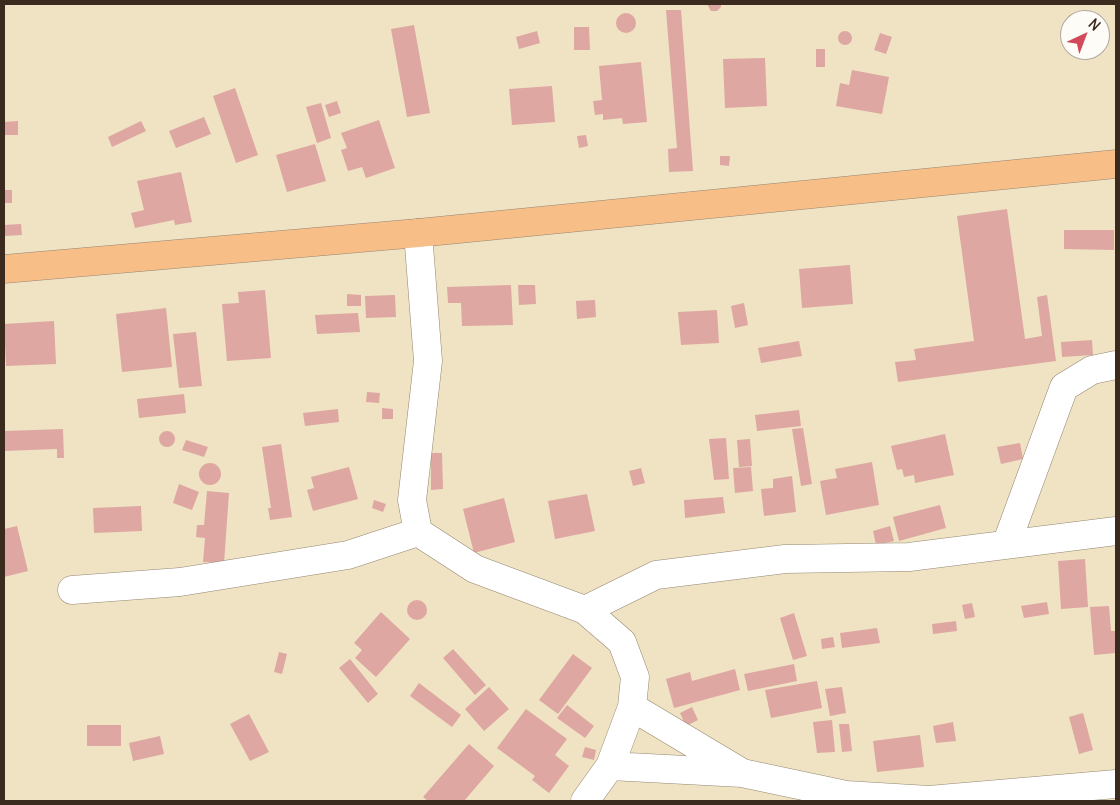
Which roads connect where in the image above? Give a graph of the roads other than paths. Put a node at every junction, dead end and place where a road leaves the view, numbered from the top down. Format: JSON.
{"nodes":[{"id":1,"x":1116,"y":164,"type":"edge"},
{"id":2,"x":418,"y":233,"type":"junction"},
{"id":3,"x":4,"y":269,"type":"edge"},
{"id":4,"x":1116,"y":365,"type":"edge"},
{"id":5,"x":1116,"y":531,"type":"edge"},
{"id":6,"x":418,"y":532,"type":"junction"},
{"id":7,"x":1006,"y":545,"type":"junction"},
{"id":8,"x":72,"y":590,"type":"dead end"},
{"id":9,"x":585,"y":610,"type":"junction"},
{"id":10,"x":632,"y":707,"type":"junction"},
{"id":11,"x":610,"y":766,"type":"junction"},
{"id":12,"x":742,"y":773,"type":"junction"},
{"id":13,"x":1116,"y":784,"type":"edge"},
{"id":14,"x":585,"y":801,"type":"edge"}],
"edges":[{"from":1,"to":2,"type":"main road"},
{"from":2,"to":3,"type":"main road"},
{"from":2,"to":6,"type":"street"},
{"from":4,"to":7,"type":"street"},
{"from":5,"to":7,"type":"street"},
{"from":6,"to":8,"type":"street"},
{"from":6,"to":9,"type":"street"},
{"from":7,"to":9,"type":"street"},
{"from":9,"to":10,"type":"street"},
{"from":10,"to":11,"type":"street"},
{"from":10,"to":12,"type":"street"},
{"from":11,"to":12,"type":"street"},
{"from":11,"to":14,"type":"street"},
{"from":12,"to":13,"type":"street"}]}
